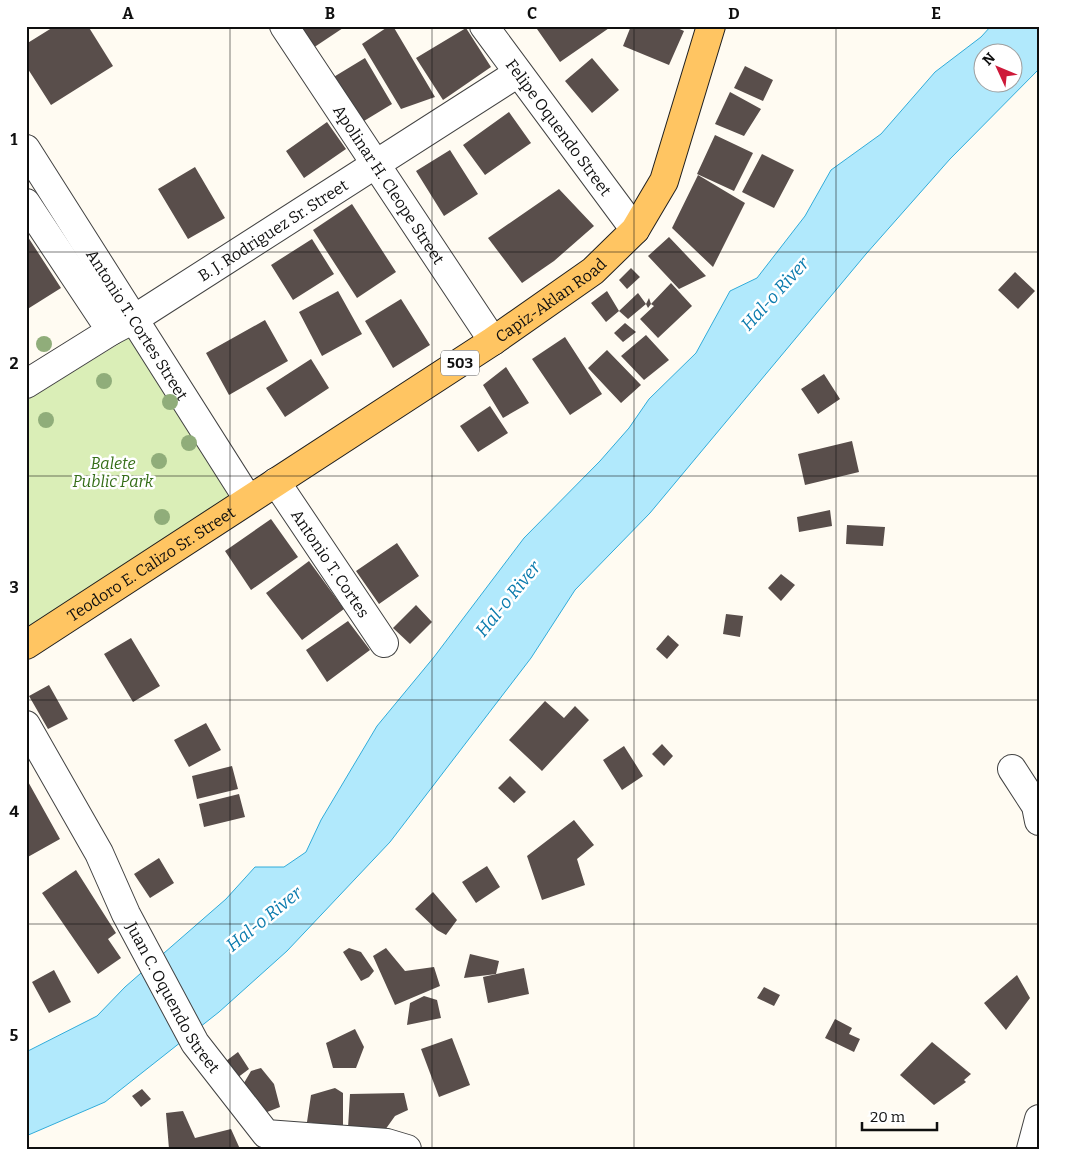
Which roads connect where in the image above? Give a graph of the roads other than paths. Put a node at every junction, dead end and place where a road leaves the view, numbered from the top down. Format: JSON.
{"nodes":[{"id":1,"x":284,"y":26,"type":"edge"},
{"id":2,"x":484,"y":26,"type":"edge"},
{"id":3,"x":711,"y":26,"type":"edge"},
{"id":4,"x":518,"y":73,"type":"junction"},
{"id":5,"x":26,"y":150,"type":"edge"},
{"id":6,"x":376,"y":164,"type":"junction"},
{"id":7,"x":26,"y":203,"type":"edge"},
{"id":8,"x":634,"y":230,"type":"junction"},
{"id":9,"x":123,"y":325,"type":"junction"},
{"id":10,"x":494,"y":342,"type":"junction"},
{"id":11,"x":26,"y":384,"type":"edge"},
{"id":12,"x":276,"y":482,"type":"junction"},
{"id":13,"x":248,"y":499,"type":"junction"},
{"id":14,"x":384,"y":643,"type":"dead end"},
{"id":15,"x":26,"y":645,"type":"edge"},
{"id":16,"x":26,"y":725,"type":"edge"},
{"id":17,"x":1012,"y":769,"type":"dead end"},
{"id":18,"x":1039,"y":821,"type":"edge"},
{"id":19,"x":1039,"y":1119,"type":"edge"},
{"id":20,"x":407,"y":1149,"type":"edge"},
{"id":21,"x":1031,"y":1149,"type":"edge"}],
"edges":[{"from":1,"to":6,"type":"street","name":"Apolinar H. Cleope Street"},
{"from":2,"to":4,"type":"street","name":"Felipe Oquendo Street"},
{"from":3,"to":8,"type":"main road","name":"Capiz-Aklan Road","number":"503"},
{"from":4,"to":6,"type":"street","name":"B. J. Rodriguez Sr. Street"},
{"from":4,"to":8,"type":"street","name":"Felipe Oquendo Street"},
{"from":5,"to":9,"type":"street","name":"Antonio T. Cortes Street"},
{"from":6,"to":9,"type":"street","name":"B. J. Rodriguez Sr. Street"},
{"from":6,"to":10,"type":"street","name":"Apolinar H. Cleope Street"},
{"from":7,"to":9,"type":"street"},
{"from":8,"to":10,"type":"main road","name":"Capiz-Aklan Road","number":"503"},
{"from":9,"to":11,"type":"street","name":"B. J. Rodriguez Sr. Street"},
{"from":9,"to":13,"type":"street","name":"Antonio T. Cortes Street"},
{"from":10,"to":12,"type":"main road","name":"Capiz-Aklan Road","number":"503"},
{"from":12,"to":13,"type":"main road","name":"Teodoro E. Calizo Sr. Street","number":"503"},
{"from":12,"to":14,"type":"street","name":"Antonio T. Cortes"},
{"from":13,"to":15,"type":"main road","name":"Teodoro E. Calizo Sr. Street","number":"503"},
{"from":16,"to":20,"type":"street","name":"Juan C. Oquendo Street"},
{"from":17,"to":18,"type":"street"},
{"from":19,"to":21,"type":"street"}]}
